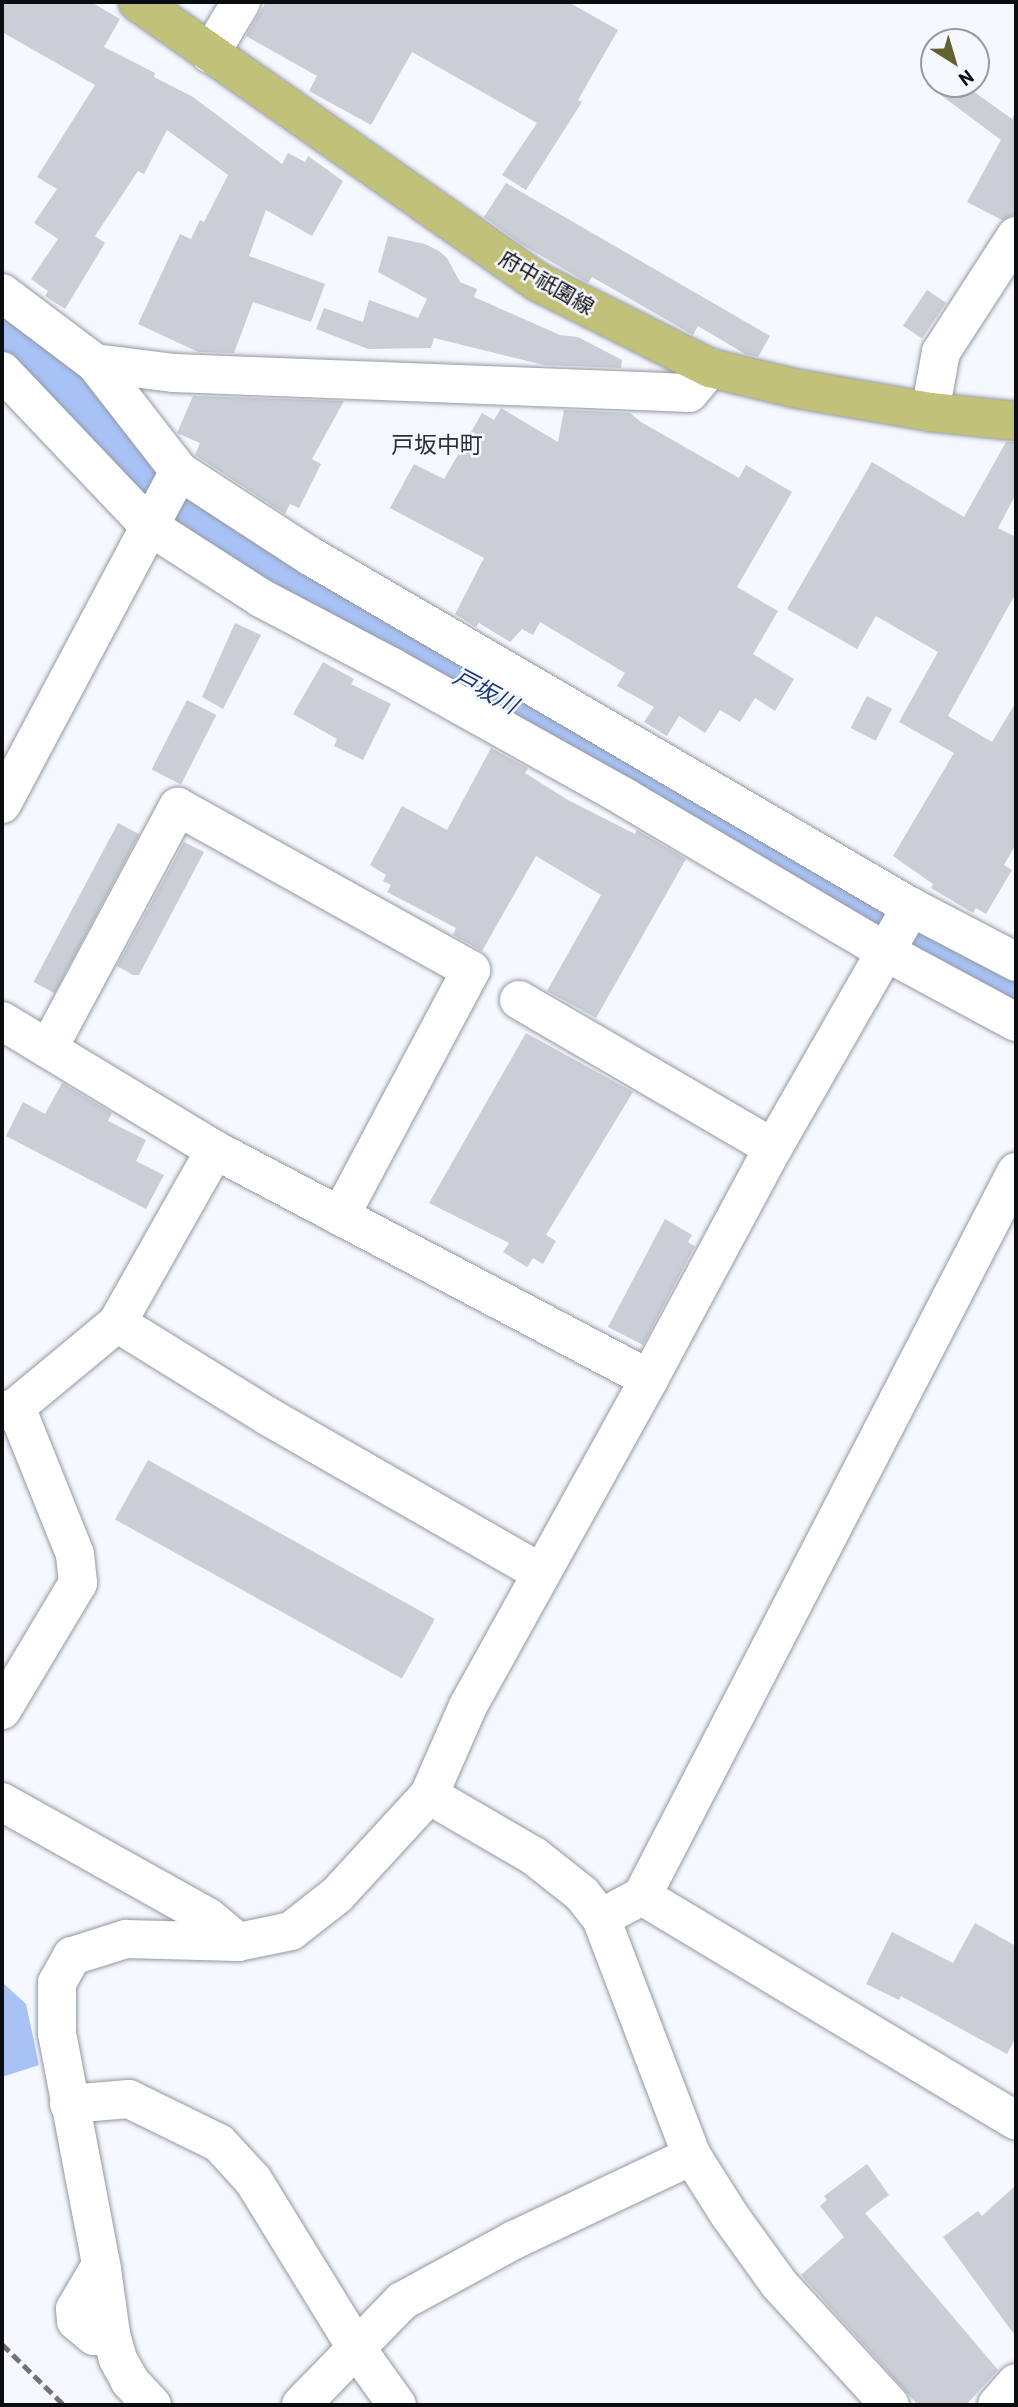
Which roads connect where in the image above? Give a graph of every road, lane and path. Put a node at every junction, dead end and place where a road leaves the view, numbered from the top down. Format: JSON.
{"nodes":[{"id":1,"x":138,"y":2,"type":"edge"},
{"id":2,"x":241,"y":2,"type":"edge"},
{"id":3,"x":210,"y":54,"type":"junction"},
{"id":4,"x":1016,"y":236,"type":"edge"},
{"id":5,"x":2,"y":293,"type":"edge"},
{"id":6,"x":95,"y":363,"type":"junction"},
{"id":7,"x":709,"y":368,"type":"junction"},
{"id":8,"x":2,"y":371,"type":"edge"},
{"id":9,"x":930,"y":412,"type":"junction"},
{"id":10,"x":1016,"y":421,"type":"edge"},
{"id":11,"x":163,"y":499,"type":"junction"},
{"id":12,"x":2,"y":804,"type":"edge"},
{"id":13,"x":911,"y":907,"type":"junction"},
{"id":14,"x":886,"y":951,"type":"junction"},
{"id":15,"x":1016,"y":962,"type":"edge"},
{"id":16,"x":519,"y":1000,"type":"dead end"},
{"id":17,"x":2,"y":1021,"type":"edge"},
{"id":18,"x":1016,"y":1022,"type":"edge"},
{"id":19,"x":48,"y":1049,"type":"junction"},
{"id":20,"x":773,"y":1148,"type":"junction"},
{"id":21,"x":215,"y":1150,"type":"junction"},
{"id":22,"x":1016,"y":1172,"type":"edge"},
{"id":23,"x":340,"y":1216,"type":"junction"},
{"id":24,"x":117,"y":1323,"type":"junction"},
{"id":25,"x":649,"y":1380,"type":"junction"},
{"id":26,"x":9,"y":1409,"type":"edge"},
{"id":27,"x":541,"y":1573,"type":"junction"},
{"id":28,"x":2,"y":1710,"type":"edge"},
{"id":29,"x":429,"y":1795,"type":"junction"},
{"id":30,"x":2,"y":1802,"type":"edge"},
{"id":31,"x":642,"y":1896,"type":"junction"},
{"id":32,"x":601,"y":1918,"type":"junction"},
{"id":33,"x":238,"y":1942,"type":"junction"},
{"id":34,"x":69,"y":2104,"type":"junction"},
{"id":35,"x":1016,"y":2121,"type":"edge"},
{"id":36,"x":692,"y":2156,"type":"junction"},
{"id":37,"x":357,"y":2349,"type":"junction"},
{"id":38,"x":1016,"y":2383,"type":"edge"},
{"id":39,"x":152,"y":2405,"type":"edge"},
{"id":40,"x":301,"y":2405,"type":"edge"},
{"id":41,"x":397,"y":2405,"type":"edge"},
{"id":42,"x":890,"y":2405,"type":"edge"},
{"id":43,"x":997,"y":2405,"type":"edge"}],
"edges":[{"from":1,"to":3,"type":"main road","name":"府中祇園線"},
{"from":2,"to":3,"type":"street"},
{"from":3,"to":7,"type":"main road","name":"府中祇園線"},
{"from":4,"to":9,"type":"street"},
{"from":5,"to":6,"type":"street"},
{"from":6,"to":7,"type":"street"},
{"from":6,"to":11,"type":"street"},
{"from":7,"to":9,"type":"main road","name":"府中祇園線"},
{"from":8,"to":11,"type":"street"},
{"from":9,"to":10,"type":"main road","name":"府中祇園線"},
{"from":11,"to":12,"type":"street"},
{"from":11,"to":13,"type":"street"},
{"from":11,"to":14,"type":"street"},
{"from":13,"to":14,"type":"street"},
{"from":13,"to":15,"type":"street"},
{"from":14,"to":18,"type":"street"},
{"from":14,"to":20,"type":"street"},
{"from":16,"to":20,"type":"street"},
{"from":17,"to":19,"type":"street"},
{"from":19,"to":21,"type":"street"},
{"from":19,"to":23,"type":"street"},
{"from":20,"to":25,"type":"street"},
{"from":21,"to":23,"type":"street"},
{"from":21,"to":24,"type":"street"},
{"from":22,"to":31,"type":"street"},
{"from":23,"to":25,"type":"street"},
{"from":24,"to":26,"type":"street"},
{"from":24,"to":27,"type":"street"},
{"from":25,"to":27,"type":"street"},
{"from":26,"to":28,"type":"street"},
{"from":27,"to":29,"type":"street"},
{"from":29,"to":32,"type":"street"},
{"from":29,"to":33,"type":"street"},
{"from":30,"to":33,"type":"street"},
{"from":31,"to":32,"type":"street"},
{"from":31,"to":35,"type":"street"},
{"from":32,"to":36,"type":"street"},
{"from":33,"to":34,"type":"street"},
{"from":34,"to":37,"type":"street"},
{"from":34,"to":39,"type":"street"},
{"from":36,"to":37,"type":"street"},
{"from":36,"to":42,"type":"street"},
{"from":37,"to":40,"type":"street"},
{"from":37,"to":41,"type":"street"},
{"from":38,"to":43,"type":"street"}]}
